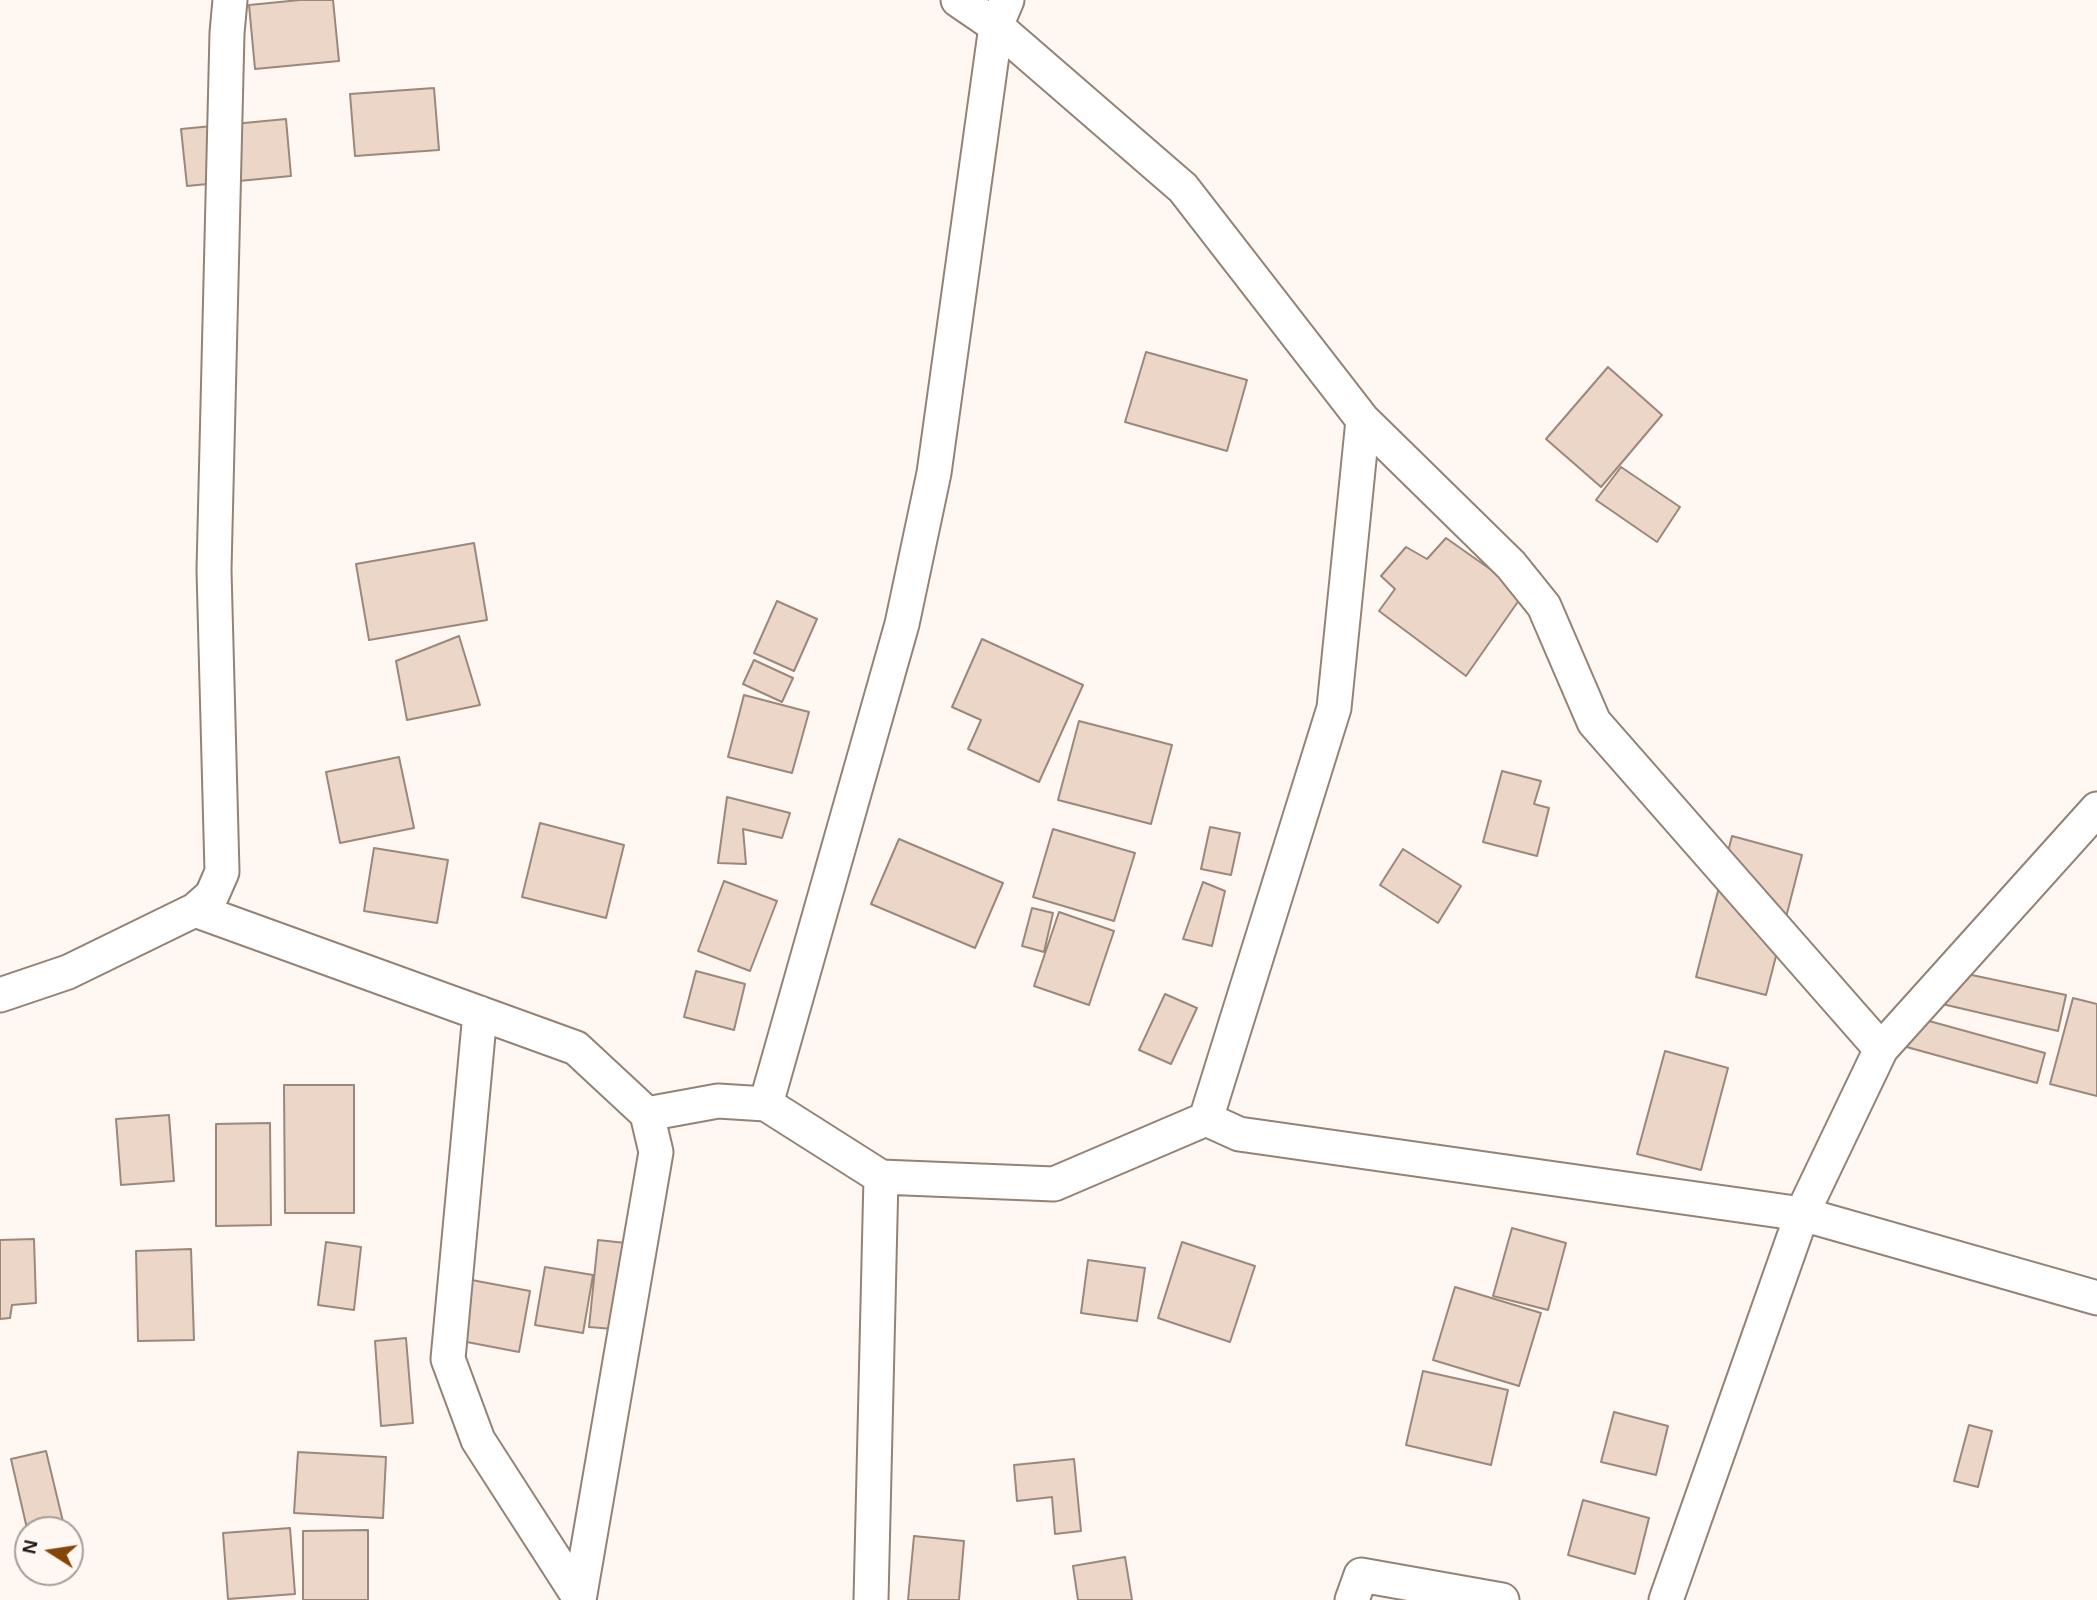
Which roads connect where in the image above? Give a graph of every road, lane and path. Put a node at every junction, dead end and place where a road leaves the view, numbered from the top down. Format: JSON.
{"nodes":[{"id":1,"x":230,"y":0,"type":"edge"},
{"id":2,"x":958,"y":0,"type":"edge"},
{"id":3,"x":1002,"y":13,"type":"edge"},
{"id":4,"x":1363,"y":420,"type":"junction"},
{"id":5,"x":2097,"y":809,"type":"edge"},
{"id":6,"x":195,"y":910,"type":"junction"},
{"id":7,"x":0,"y":995,"type":"edge"},
{"id":8,"x":480,"y":1013,"type":"junction"},
{"id":9,"x":1881,"y":1049,"type":"junction"},
{"id":10,"x":766,"y":1104,"type":"junction"},
{"id":11,"x":647,"y":1114,"type":"junction"},
{"id":12,"x":1206,"y":1119,"type":"junction"},
{"id":13,"x":881,"y":1177,"type":"junction"},
{"id":14,"x":1802,"y":1214,"type":"junction"},
{"id":15,"x":2097,"y":1298,"type":"edge"},
{"id":16,"x":579,"y":1599,"type":"edge"},
{"id":17,"x":871,"y":1600,"type":"edge"},
{"id":18,"x":1352,"y":1600,"type":"edge"},
{"id":19,"x":1502,"y":1600,"type":"edge"},
{"id":20,"x":1666,"y":1600,"type":"edge"}],
"edges":[{"from":1,"to":6,"type":"street"},
{"from":2,"to":3,"type":"street"},
{"from":3,"to":4,"type":"street"},
{"from":3,"to":10,"type":"street"},
{"from":4,"to":9,"type":"street"},
{"from":4,"to":12,"type":"street"},
{"from":5,"to":9,"type":"street"},
{"from":6,"to":7,"type":"street"},
{"from":6,"to":8,"type":"street"},
{"from":8,"to":11,"type":"street"},
{"from":8,"to":16,"type":"street"},
{"from":9,"to":14,"type":"street"},
{"from":10,"to":11,"type":"street"},
{"from":10,"to":13,"type":"street"},
{"from":11,"to":16,"type":"street"},
{"from":12,"to":13,"type":"street"},
{"from":12,"to":14,"type":"street"},
{"from":13,"to":17,"type":"street"},
{"from":14,"to":15,"type":"street"},
{"from":14,"to":20,"type":"street"},
{"from":18,"to":19,"type":"street"}]}
